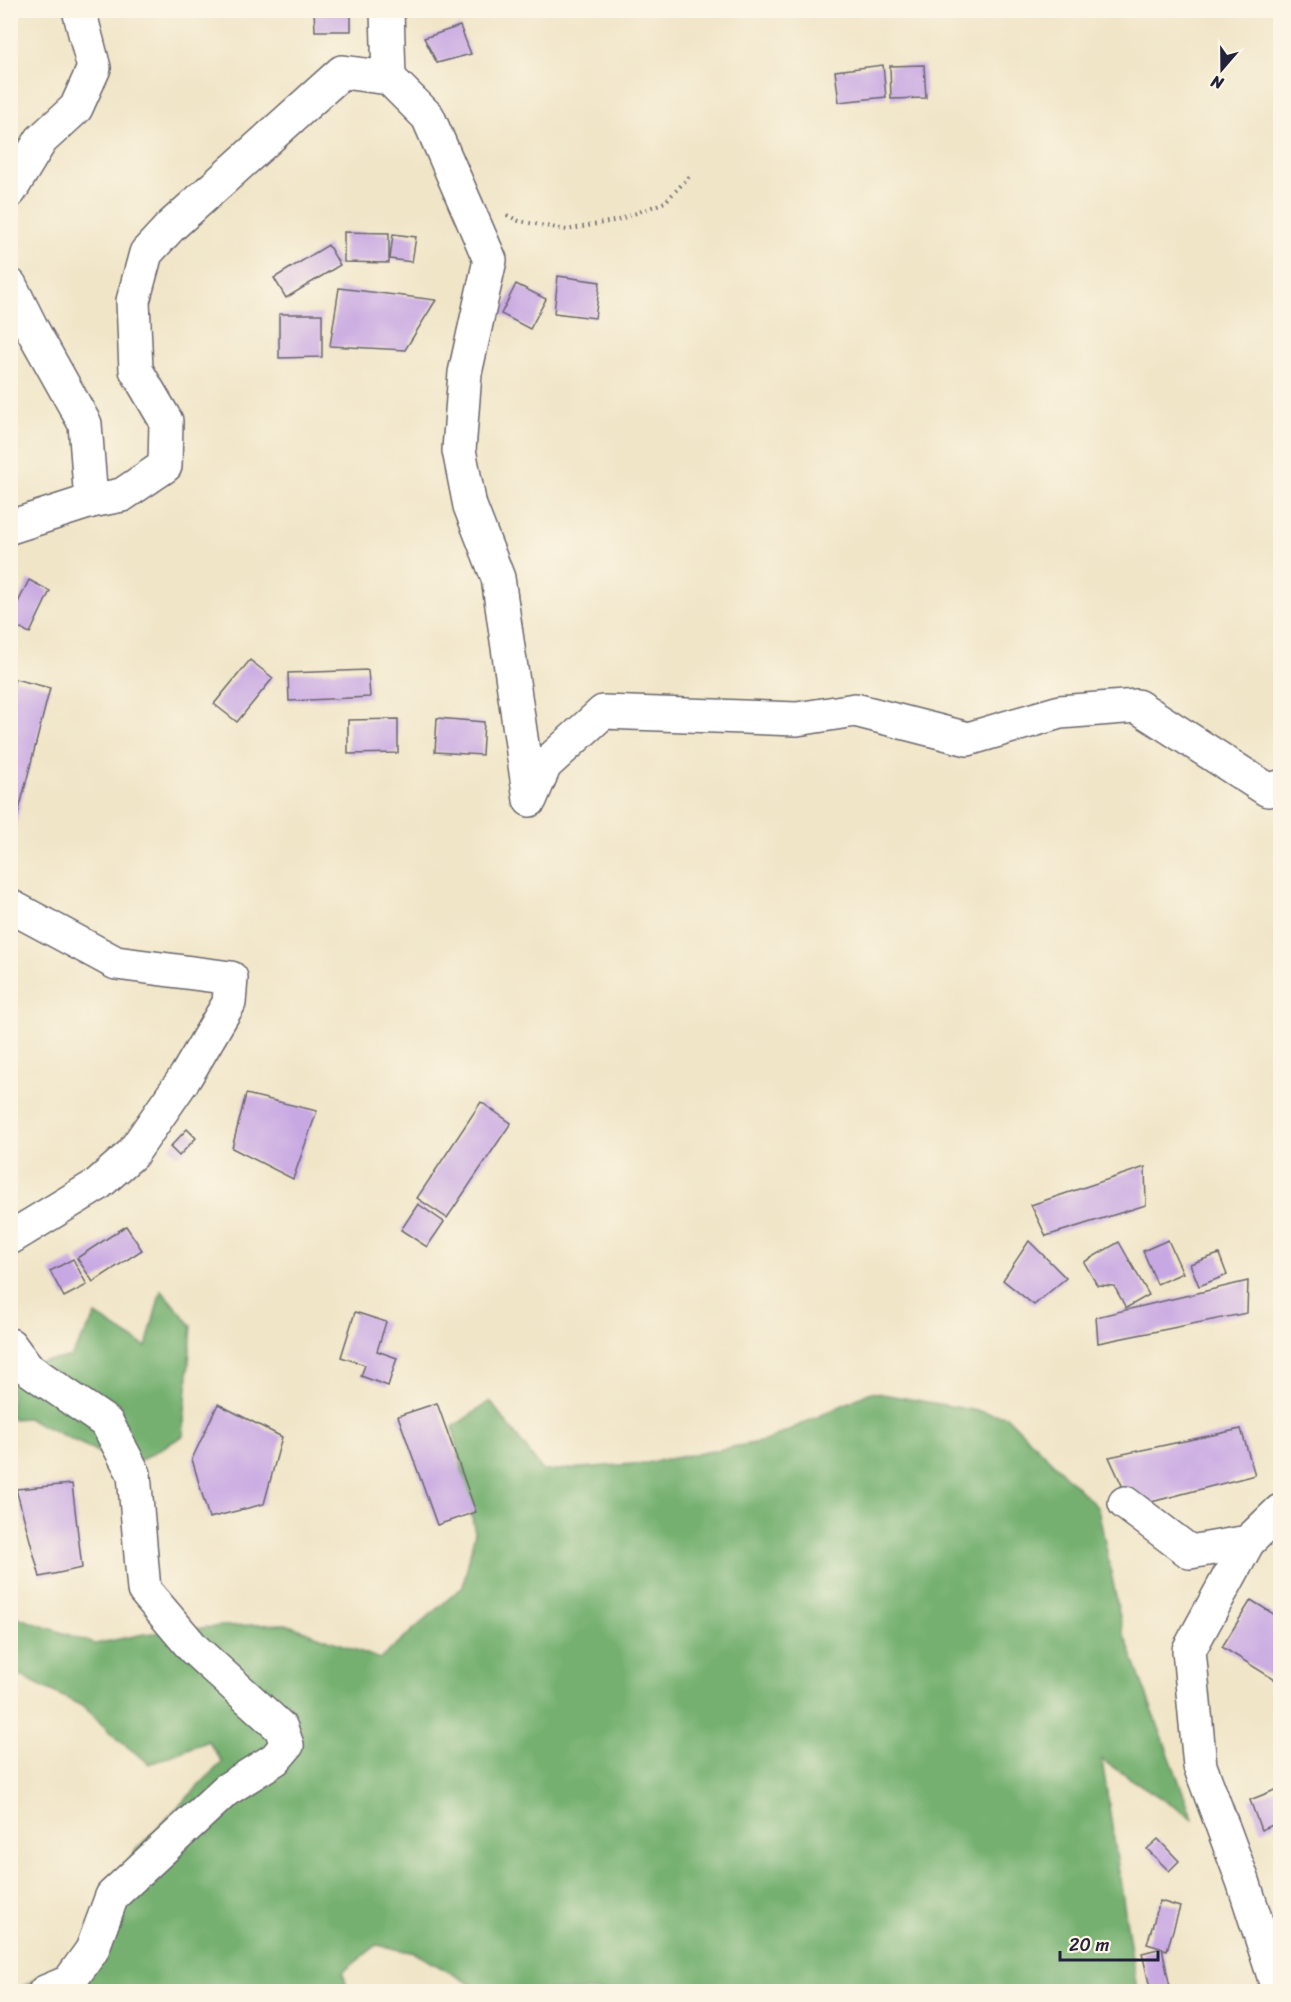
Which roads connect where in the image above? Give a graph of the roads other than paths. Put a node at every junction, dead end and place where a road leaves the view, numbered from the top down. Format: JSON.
{"nodes":[{"id":1,"x":79,"y":10,"type":"edge"},
{"id":2,"x":387,"y":10,"type":"edge"},
{"id":3,"x":389,"y":78,"type":"junction"},
{"id":4,"x":10,"y":191,"type":"edge"},
{"id":5,"x":10,"y":285,"type":"edge"},
{"id":6,"x":92,"y":501,"type":"junction"},
{"id":7,"x":10,"y":527,"type":"edge"},
{"id":8,"x":1281,"y":787,"type":"edge"},
{"id":9,"x":10,"y":906,"type":"edge"},
{"id":10,"x":10,"y":1238,"type":"edge"},
{"id":11,"x":10,"y":1345,"type":"edge"},
{"id":12,"x":1125,"y":1503,"type":"dead end"},
{"id":13,"x":1281,"y":1511,"type":"edge"},
{"id":14,"x":1248,"y":1542,"type":"junction"},
{"id":15,"x":45,"y":1992,"type":"edge"},
{"id":16,"x":1279,"y":1992,"type":"edge"}],
"edges":[{"from":1,"to":4,"type":"street"},
{"from":2,"to":3,"type":"street"},
{"from":3,"to":6,"type":"street"},
{"from":3,"to":8,"type":"street"},
{"from":5,"to":6,"type":"street"},
{"from":6,"to":7,"type":"street"},
{"from":9,"to":10,"type":"street"},
{"from":11,"to":15,"type":"street"},
{"from":12,"to":14,"type":"street"},
{"from":13,"to":14,"type":"street"},
{"from":14,"to":16,"type":"street"}]}
